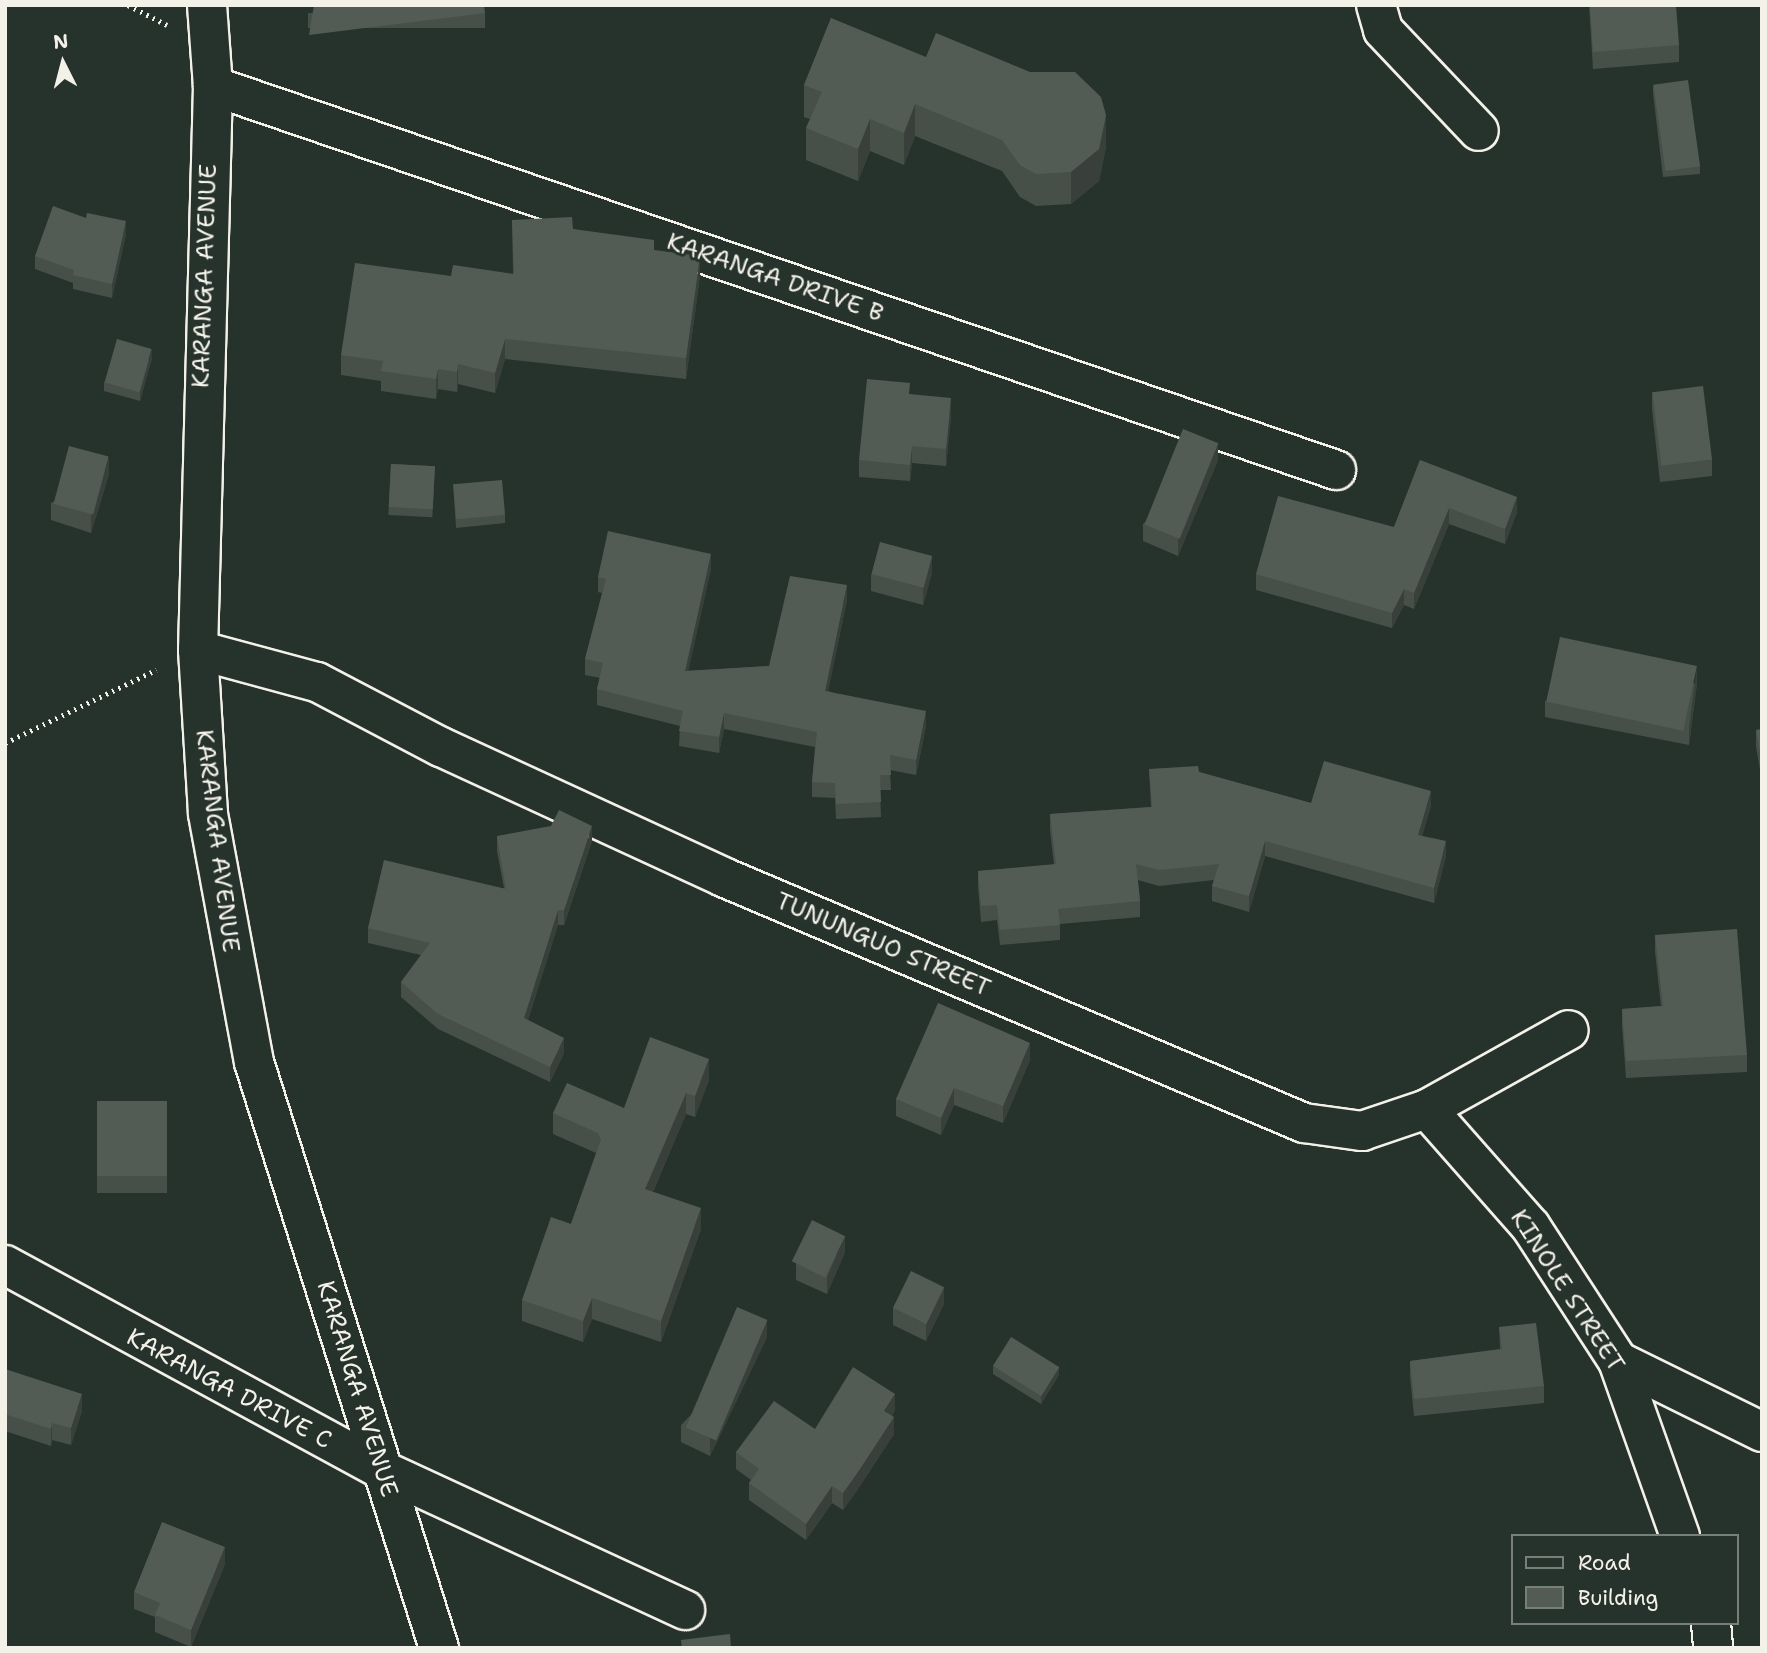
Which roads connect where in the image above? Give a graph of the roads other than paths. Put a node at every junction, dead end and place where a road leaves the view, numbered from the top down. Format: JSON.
{"nodes":[{"id":1,"x":207,"y":5,"type":"edge"},
{"id":2,"x":1376,"y":5,"type":"edge"},
{"id":3,"x":213,"y":86,"type":"junction"},
{"id":4,"x":1479,"y":131,"type":"dead end"},
{"id":5,"x":1336,"y":470,"type":"dead end"},
{"id":6,"x":198,"y":650,"type":"junction"},
{"id":7,"x":1569,"y":1030,"type":"dead end"},
{"id":8,"x":1427,"y":1109,"type":"junction"},
{"id":9,"x":5,"y":1265,"type":"edge"},
{"id":10,"x":1618,"y":1361,"type":"junction"},
{"id":11,"x":1762,"y":1432,"type":"edge"},
{"id":12,"x":382,"y":1470,"type":"junction"},
{"id":13,"x":1679,"y":1534,"type":"edge"},
{"id":14,"x":685,"y":1610,"type":"dead end"},
{"id":15,"x":1711,"y":1625,"type":"edge"},
{"id":16,"x":439,"y":1648,"type":"edge"},
{"id":17,"x":1713,"y":1648,"type":"edge"}],
"edges":[{"from":1,"to":3,"type":"street","name":"KARANGA AVENUE"},
{"from":2,"to":4,"type":"street"},
{"from":3,"to":5,"type":"street","name":"KARANGA DRIVE B"},
{"from":3,"to":6,"type":"street","name":"KARANGA AVENUE"},
{"from":6,"to":8,"type":"street","name":"TUNUNGUO STREET"},
{"from":6,"to":12,"type":"street","name":"KARANGA AVENUE"},
{"from":7,"to":8,"type":"street","name":"TUNUNGUO STREET"},
{"from":8,"to":10,"type":"street","name":"KINOLE STREET"},
{"from":9,"to":12,"type":"street","name":"KARANGA DRIVE C"},
{"from":10,"to":11,"type":"street"},
{"from":10,"to":13,"type":"street","name":"KINOLE STREET"},
{"from":12,"to":14,"type":"street","name":"KARANGA DRIVE C"},
{"from":12,"to":16,"type":"street","name":"KARANGA AVENUE"},
{"from":15,"to":17,"type":"street"}]}
